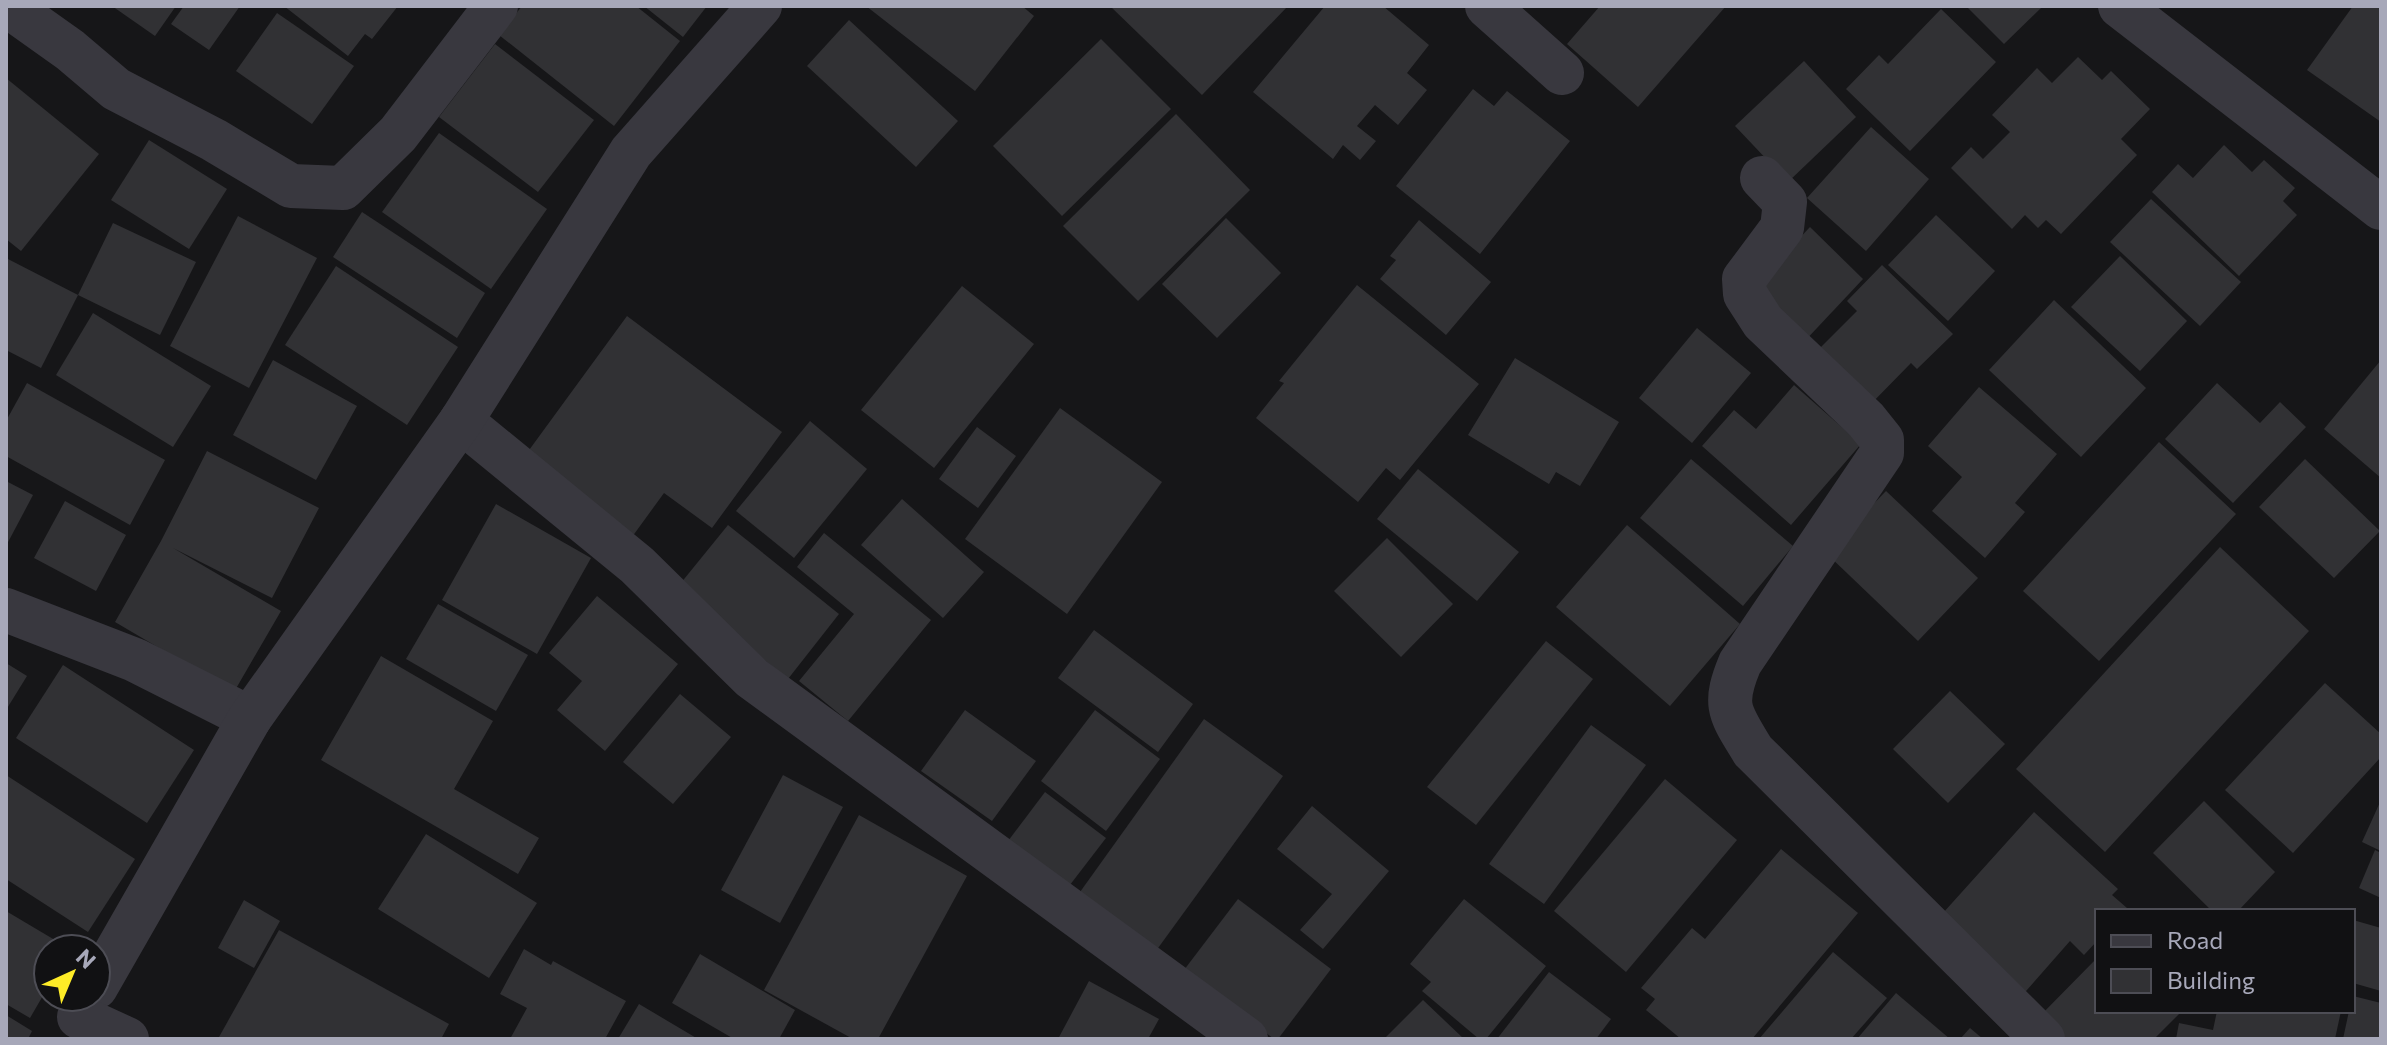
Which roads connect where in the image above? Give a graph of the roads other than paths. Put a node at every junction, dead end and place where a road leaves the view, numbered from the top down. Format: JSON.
{"nodes":[{"id":1,"x":496,"y":6,"type":"edge"},
{"id":2,"x":760,"y":6,"type":"edge"},
{"id":3,"x":1487,"y":6,"type":"edge"},
{"id":4,"x":2120,"y":6,"type":"edge"},
{"id":5,"x":11,"y":8,"type":"edge"},
{"id":6,"x":1562,"y":73,"type":"dead end"},
{"id":7,"x":1762,"y":178,"type":"dead end"},
{"id":8,"x":2381,"y":208,"type":"edge"},
{"id":9,"x":461,"y":421,"type":"junction"},
{"id":10,"x":6,"y":610,"type":"edge"},
{"id":11,"x":250,"y":718,"type":"junction"},
{"id":12,"x":112,"y":959,"type":"edge"},
{"id":13,"x":88,"y":1013,"type":"edge"},
{"id":14,"x":127,"y":1039,"type":"edge"},
{"id":15,"x":1246,"y":1039,"type":"edge"},
{"id":16,"x":2043,"y":1039,"type":"edge"}],
"edges":[{"from":1,"to":5,"type":"street"},
{"from":2,"to":9,"type":"street"},
{"from":3,"to":6,"type":"street"},
{"from":4,"to":8,"type":"street"},
{"from":7,"to":16,"type":"street"},
{"from":9,"to":11,"type":"street"},
{"from":9,"to":15,"type":"street"},
{"from":10,"to":11,"type":"street"},
{"from":11,"to":12,"type":"street"},
{"from":13,"to":14,"type":"street"}]}
